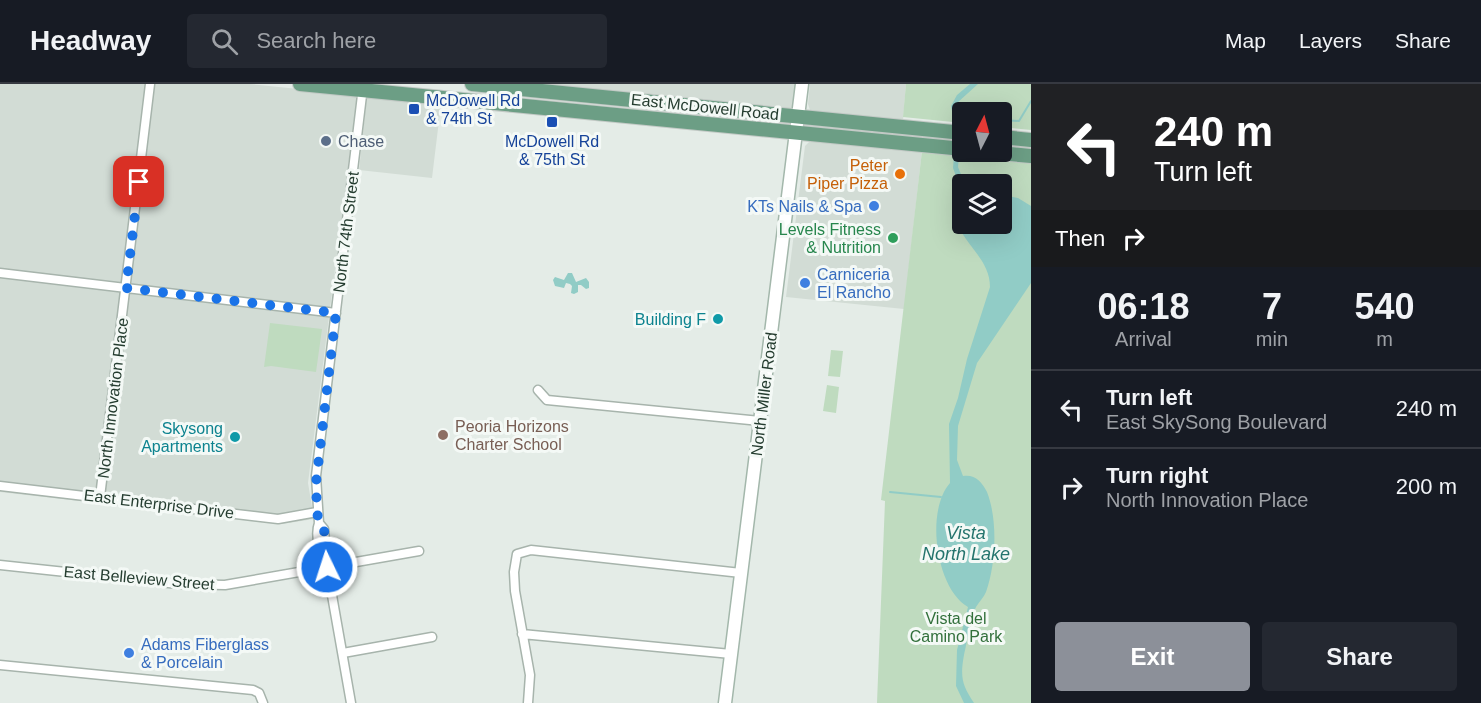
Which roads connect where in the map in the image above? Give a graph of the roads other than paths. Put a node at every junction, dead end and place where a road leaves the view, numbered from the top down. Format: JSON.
{"nodes":[{"id":1,"x":150,"y":84,"type":"edge"},
{"id":2,"x":300,"y":84,"type":"edge"},
{"id":3,"x":472,"y":84,"type":"edge"},
{"id":4,"x":802,"y":84,"type":"edge"},
{"id":5,"x":363,"y":87,"type":"edge"},
{"id":6,"x":798,"y":116,"type":"junction"},
{"id":7,"x":797,"y":132,"type":"junction"},
{"id":8,"x":952,"y":132,"type":"edge"},
{"id":9,"x":952,"y":148,"type":"edge"},
{"id":10,"x":0,"y":273,"type":"edge"},
{"id":11,"x":126,"y":288,"type":"junction"},
{"id":12,"x":336,"y":313,"type":"junction"},
{"id":13,"x":538,"y":390,"type":"dead end"},
{"id":14,"x":760,"y":421,"type":"junction"},
{"id":15,"x":0,"y":486,"type":"edge"},
{"id":16,"x":100,"y":497,"type":"junction"},
{"id":17,"x":317,"y":512,"type":"junction"},
{"id":18,"x":419,"y":551,"type":"dead end"},
{"id":19,"x":0,"y":565,"type":"edge"},
{"id":20,"x":327,"y":567,"type":"junction"},
{"id":21,"x":741,"y":573,"type":"junction"},
{"id":22,"x":522,"y":634,"type":"junction"},
{"id":23,"x":432,"y":637,"type":"dead end"},
{"id":24,"x":343,"y":653,"type":"junction"},
{"id":25,"x":731,"y":654,"type":"junction"},
{"id":26,"x":0,"y":665,"type":"edge"},
{"id":27,"x":263,"y":703,"type":"edge"},
{"id":28,"x":351,"y":703,"type":"edge"},
{"id":29,"x":528,"y":703,"type":"edge"},
{"id":30,"x":725,"y":703,"type":"edge"}],
"edges":[{"from":1,"to":11,"type":"street","name":"North Innovation Place"},
{"from":2,"to":5,"type":"main road","name":"East McDowell Road"},
{"from":3,"to":6,"type":"main road","name":"East McDowell Road"},
{"from":4,"to":6,"type":"street","name":"North Miller Road"},
{"from":5,"to":7,"type":"main road","name":"East McDowell Road"},
{"from":5,"to":12,"type":"street","name":"North 74th Street"},
{"from":6,"to":7,"type":"street","name":"North Miller Road"},
{"from":6,"to":8,"type":"main road","name":"East McDowell Road"},
{"from":7,"to":9,"type":"main road","name":"East McDowell Road"},
{"from":7,"to":14,"type":"street","name":"North Miller Road"},
{"from":10,"to":11,"type":"street"},
{"from":11,"to":12,"type":"street"},
{"from":11,"to":16,"type":"street","name":"North Innovation Place"},
{"from":12,"to":17,"type":"street","name":"North 74th Street"},
{"from":13,"to":14,"type":"street"},
{"from":14,"to":21,"type":"street","name":"North Miller Road"},
{"from":15,"to":16,"type":"street","name":"East Enterprise Drive"},
{"from":16,"to":17,"type":"street","name":"East Enterprise Drive"},
{"from":17,"to":20,"type":"street","name":"North 74th Street"},
{"from":18,"to":20,"type":"street","name":"East Belleview Street"},
{"from":19,"to":20,"type":"street","name":"East Belleview Street"},
{"from":20,"to":24,"type":"street","name":"North 74th Street"},
{"from":21,"to":22,"type":"street"},
{"from":21,"to":25,"type":"street","name":"North Miller Road"},
{"from":22,"to":25,"type":"street"},
{"from":22,"to":29,"type":"street"},
{"from":23,"to":24,"type":"street"},
{"from":24,"to":28,"type":"street","name":"North 74th Street"},
{"from":25,"to":30,"type":"street","name":"North Miller Road"},
{"from":26,"to":27,"type":"street"}]}
